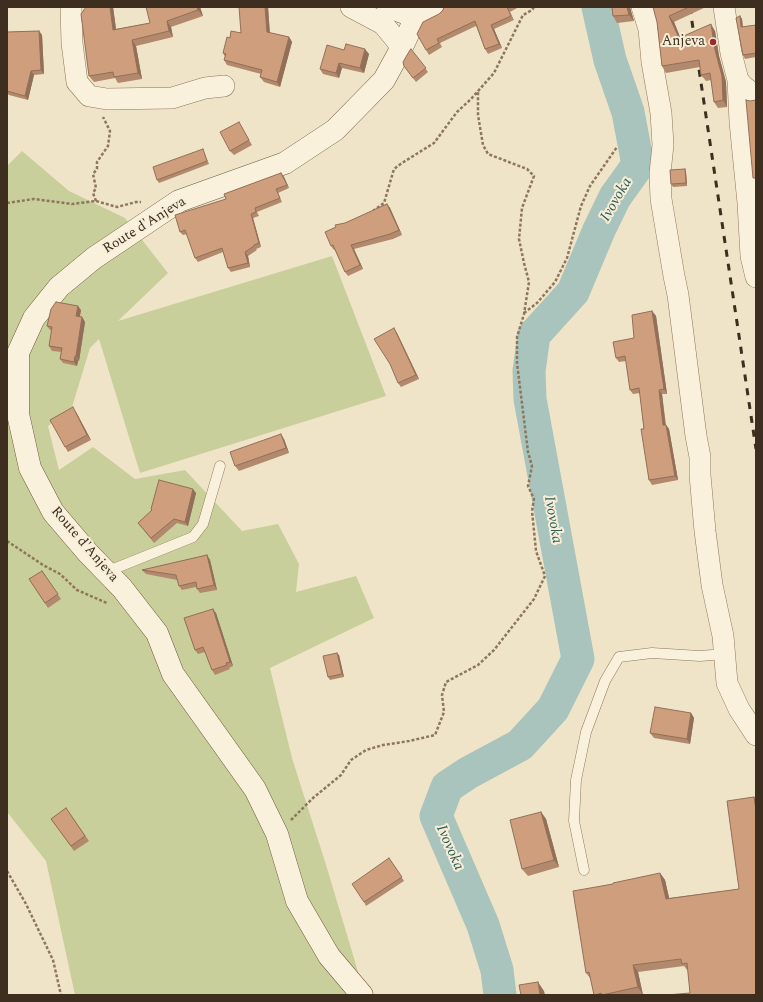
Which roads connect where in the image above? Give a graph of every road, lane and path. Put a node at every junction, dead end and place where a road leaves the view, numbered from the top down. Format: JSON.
{"nodes":[{"id":1,"x":71,"y":7,"type":"edge"},
{"id":2,"x":351,"y":7,"type":"edge"},
{"id":3,"x":388,"y":7,"type":"edge"},
{"id":4,"x":436,"y":7,"type":"edge"},
{"id":5,"x":534,"y":7,"type":"edge"},
{"id":6,"x":642,"y":7,"type":"edge"},
{"id":7,"x":724,"y":7,"type":"edge"},
{"id":8,"x":416,"y":17,"type":"junction"},
{"id":9,"x":401,"y":50,"type":"junction"},
{"id":10,"x":738,"y":80,"type":"junction"},
{"id":11,"x":224,"y":86,"type":"dead end"},
{"id":12,"x":478,"y":90,"type":"junction"},
{"id":13,"x":756,"y":96,"type":"edge"},
{"id":14,"x":108,"y":99,"type":"junction"},
{"id":15,"x":617,"y":147,"type":"dead end"},
{"id":16,"x":96,"y":200,"type":"junction"},
{"id":17,"x":7,"y":202,"type":"edge"},
{"id":18,"x":142,"y":202,"type":"dead end"},
{"id":19,"x":372,"y":212,"type":"edge"},
{"id":20,"x":756,"y":277,"type":"edge"},
{"id":21,"x":524,"y":314,"type":"junction"},
{"id":22,"x":220,"y":466,"type":"dead end"},
{"id":23,"x":7,"y":541,"type":"edge"},
{"id":24,"x":106,"y":572,"type":"junction"},
{"id":25,"x":111,"y":604,"type":"dead end"},
{"id":26,"x":724,"y":654,"type":"junction"},
{"id":27,"x":756,"y":735,"type":"edge"},
{"id":28,"x":276,"y":831,"type":"junction"},
{"id":29,"x":584,"y":870,"type":"dead end"},
{"id":30,"x":7,"y":871,"type":"edge"},
{"id":31,"x":61,"y":995,"type":"edge"},
{"id":32,"x":362,"y":995,"type":"edge"}],
"edges":[{"from":1,"to":14,"type":"street"},
{"from":2,"to":9,"type":"street"},
{"from":3,"to":8,"type":"street"},
{"from":4,"to":8,"type":"street"},
{"from":5,"to":12,"type":"path"},
{"from":6,"to":26,"type":"street"},
{"from":7,"to":10,"type":"street"},
{"from":8,"to":9,"type":"street","name":"Route d'Anjeva"},
{"from":9,"to":24,"type":"street","name":"Route d'Anjeva"},
{"from":10,"to":13,"type":"street"},
{"from":10,"to":20,"type":"street"},
{"from":11,"to":14,"type":"street"},
{"from":12,"to":19,"type":"path"},
{"from":12,"to":21,"type":"path"},
{"from":14,"to":16,"type":"path"},
{"from":15,"to":21,"type":"path"},
{"from":16,"to":17,"type":"path"},
{"from":16,"to":18,"type":"path"},
{"from":21,"to":28,"type":"path"},
{"from":22,"to":24,"type":"lane"},
{"from":23,"to":25,"type":"path"},
{"from":24,"to":28,"type":"street","name":"Route d'Anjeva"},
{"from":26,"to":27,"type":"street"},
{"from":26,"to":29,"type":"lane"},
{"from":28,"to":32,"type":"street","name":"Route d'Anjeva"},
{"from":30,"to":31,"type":"path"}]}
